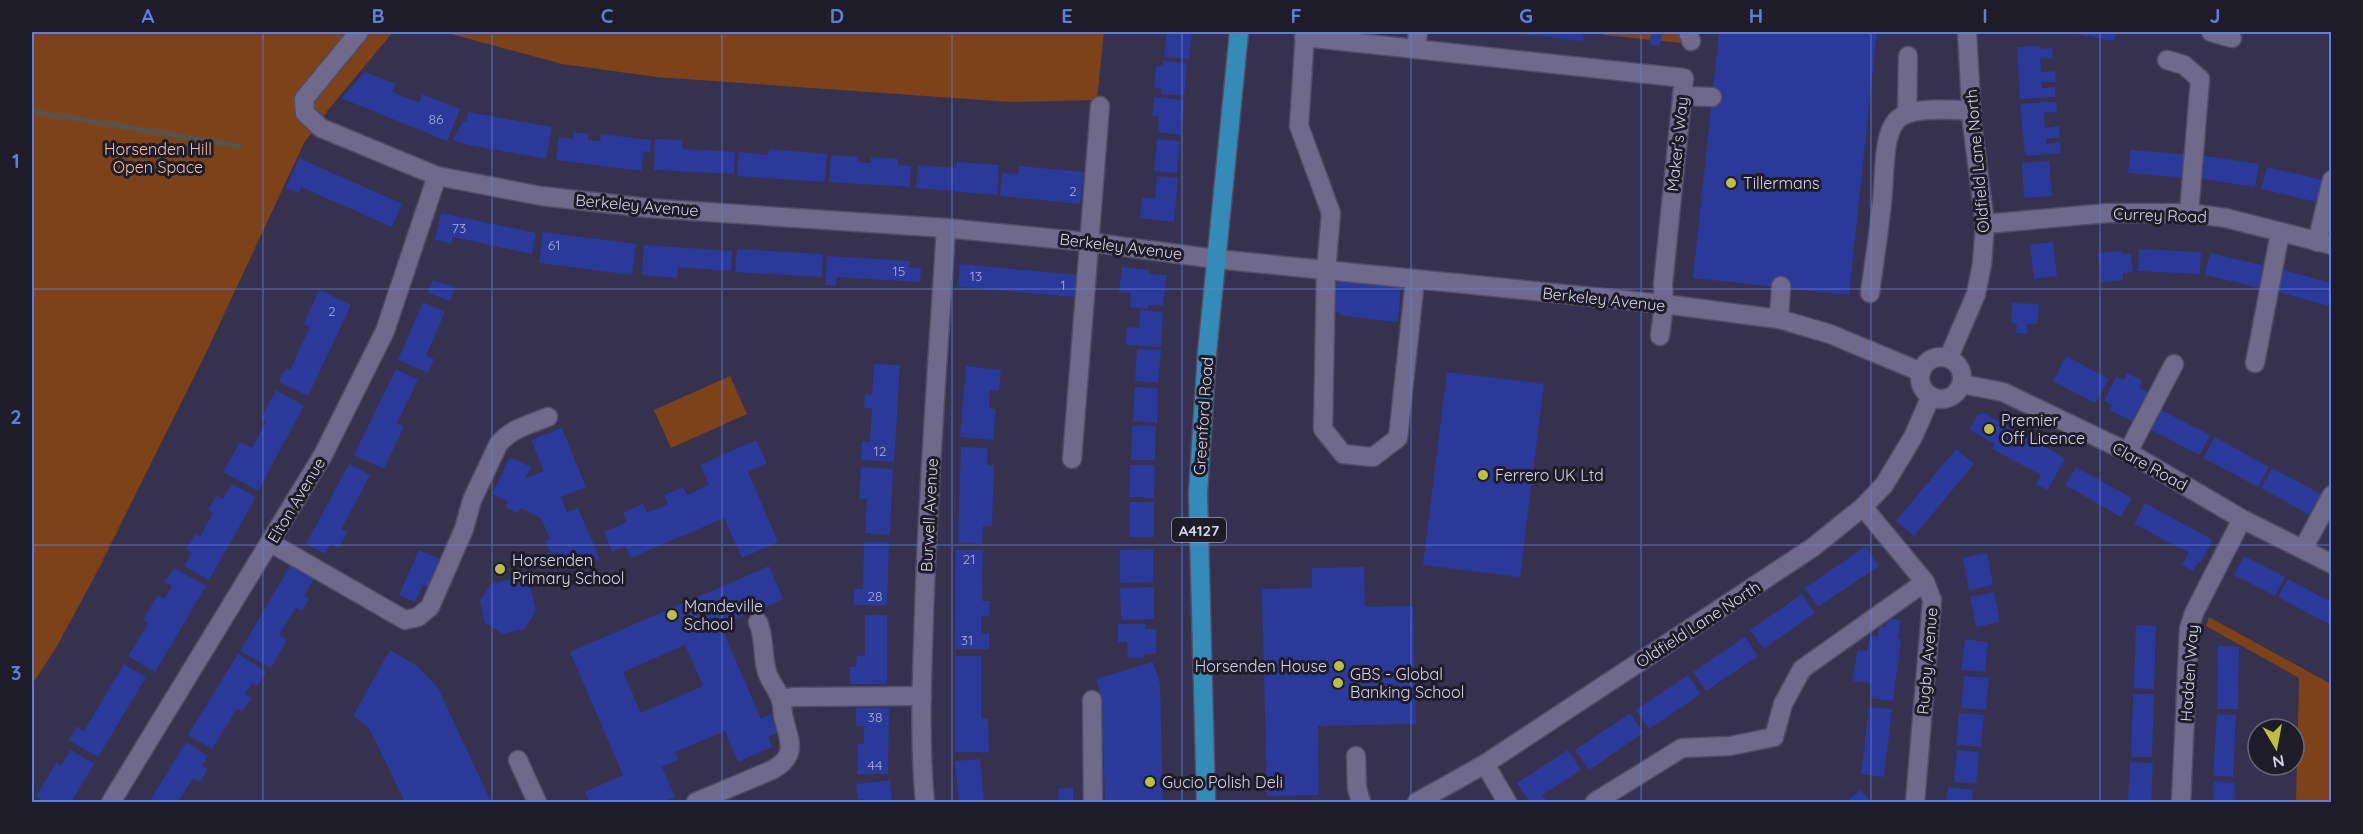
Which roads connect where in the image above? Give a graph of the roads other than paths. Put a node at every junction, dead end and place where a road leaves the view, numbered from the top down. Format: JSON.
{"nodes":[{"id":1,"x":359,"y":32,"type":"edge"},
{"id":2,"x":1239,"y":32,"type":"edge"},
{"id":3,"x":1967,"y":32,"type":"edge"},
{"id":4,"x":2211,"y":32,"type":"edge"},
{"id":5,"x":1304,"y":34,"type":"edge"},
{"id":6,"x":2232,"y":38,"type":"dead end"},
{"id":7,"x":1417,"y":40,"type":"edge"},
{"id":8,"x":1908,"y":56,"type":"dead end"},
{"id":9,"x":2167,"y":60,"type":"dead end"},
{"id":10,"x":1682,"y":96,"type":"junction"},
{"id":11,"x":1712,"y":97,"type":"dead end"},
{"id":12,"x":1100,"y":105,"type":"dead end"},
{"id":13,"x":1972,"y":111,"type":"junction"},
{"id":14,"x":1907,"y":113,"type":"junction"},
{"id":15,"x":437,"y":176,"type":"junction"},
{"id":16,"x":2331,"y":180,"type":"edge"},
{"id":17,"x":2189,"y":213,"type":"junction"},
{"id":18,"x":1985,"y":224,"type":"junction"},
{"id":19,"x":946,"y":228,"type":"junction"},
{"id":20,"x":2280,"y":233,"type":"junction"},
{"id":21,"x":1088,"y":242,"type":"junction"},
{"id":22,"x":2324,"y":244,"type":"edge"},
{"id":23,"x":1216,"y":259,"type":"junction"},
{"id":24,"x":1326,"y":270,"type":"junction"},
{"id":25,"x":1415,"y":280,"type":"junction"},
{"id":26,"x":1781,"y":286,"type":"dead end"},
{"id":27,"x":1870,"y":293,"type":"dead end"},
{"id":28,"x":1664,"y":304,"type":"junction"},
{"id":29,"x":1785,"y":320,"type":"junction"},
{"id":30,"x":1660,"y":336,"type":"dead end"},
{"id":31,"x":1948,"y":357,"type":"junction"},
{"id":32,"x":2254,"y":363,"type":"dead end"},
{"id":33,"x":2174,"y":364,"type":"dead end"},
{"id":34,"x":1921,"y":372,"type":"junction"},
{"id":35,"x":1962,"y":384,"type":"junction"},
{"id":36,"x":1932,"y":396,"type":"junction"},
{"id":37,"x":548,"y":417,"type":"dead end"},
{"id":38,"x":2128,"y":452,"type":"junction"},
{"id":39,"x":1072,"y":459,"type":"dead end"},
{"id":40,"x":2331,"y":495,"type":"edge"},
{"id":41,"x":1863,"y":507,"type":"junction"},
{"id":42,"x":2242,"y":519,"type":"junction"},
{"id":43,"x":271,"y":543,"type":"junction"},
{"id":44,"x":2303,"y":549,"type":"junction"},
{"id":45,"x":2331,"y":564,"type":"edge"},
{"id":46,"x":1925,"y":582,"type":"junction"},
{"id":47,"x":758,"y":622,"type":"dead end"},
{"id":48,"x":922,"y":696,"type":"junction"},
{"id":49,"x":781,"y":699,"type":"junction"},
{"id":50,"x":1092,"y":700,"type":"dead end"},
{"id":51,"x":1356,"y":756,"type":"dead end"},
{"id":52,"x":518,"y":760,"type":"dead end"},
{"id":53,"x":1485,"y":764,"type":"junction"},
{"id":54,"x":111,"y":802,"type":"edge"},
{"id":55,"x":537,"y":802,"type":"edge"},
{"id":56,"x":696,"y":802,"type":"edge"},
{"id":57,"x":925,"y":802,"type":"edge"},
{"id":58,"x":1093,"y":802,"type":"edge"},
{"id":59,"x":1206,"y":802,"type":"edge"},
{"id":60,"x":1361,"y":802,"type":"edge"},
{"id":61,"x":1417,"y":802,"type":"edge"},
{"id":62,"x":1507,"y":802,"type":"edge"},
{"id":63,"x":1595,"y":802,"type":"edge"},
{"id":64,"x":1915,"y":802,"type":"edge"},
{"id":65,"x":2181,"y":802,"type":"edge"}],
"edges":[{"from":1,"to":15,"type":"street","name":"Berkeley Avenue"},
{"from":2,"to":23,"type":"main road","name":"Greenford Road","number":"A4127"},
{"from":3,"to":13,"type":"street","name":"Oldfield Lane North"},
{"from":4,"to":6,"type":"street"},
{"from":5,"to":7,"type":"street"},
{"from":5,"to":24,"type":"street"},
{"from":7,"to":10,"type":"street","name":"Maker's Way"},
{"from":8,"to":14,"type":"street"},
{"from":9,"to":17,"type":"street"},
{"from":10,"to":11,"type":"street"},
{"from":10,"to":28,"type":"street","name":"Maker's Way"},
{"from":12,"to":21,"type":"street"},
{"from":13,"to":14,"type":"street"},
{"from":13,"to":18,"type":"street","name":"Oldfield Lane North"},
{"from":14,"to":27,"type":"street"},
{"from":15,"to":19,"type":"street","name":"Berkeley Avenue"},
{"from":15,"to":43,"type":"street","name":"Elton Avenue"},
{"from":16,"to":22,"type":"street"},
{"from":17,"to":18,"type":"street","name":"Currey Road"},
{"from":17,"to":20,"type":"street","name":"Currey Road"},
{"from":18,"to":31,"type":"street","name":"Oldfield Lane North"},
{"from":19,"to":21,"type":"street","name":"Berkeley Avenue"},
{"from":19,"to":48,"type":"street","name":"Burwell Avenue"},
{"from":20,"to":22,"type":"street","name":"Currey Road"},
{"from":20,"to":32,"type":"street"},
{"from":21,"to":23,"type":"street","name":"Berkeley Avenue"},
{"from":21,"to":39,"type":"street"},
{"from":23,"to":24,"type":"street","name":"Berkeley Avenue"},
{"from":23,"to":59,"type":"main road","name":"Greenford Road","number":"A4127"},
{"from":24,"to":25,"type":"street","name":"Berkeley Avenue"},
{"from":24,"to":25,"type":"street"},
{"from":25,"to":28,"type":"street","name":"Berkeley Avenue"},
{"from":26,"to":29,"type":"street"},
{"from":28,"to":29,"type":"street","name":"Berkeley Avenue"},
{"from":28,"to":30,"type":"street","name":"Maker's Way"},
{"from":29,"to":34,"type":"street","name":"Berkeley Avenue"},
{"from":31,"to":34,"type":"street"},
{"from":31,"to":35,"type":"street"},
{"from":33,"to":38,"type":"street"},
{"from":34,"to":36,"type":"street"},
{"from":35,"to":36,"type":"street"},
{"from":35,"to":38,"type":"street","name":"Clare Road"},
{"from":36,"to":41,"type":"street","name":"Oldfield Lane North"},
{"from":37,"to":43,"type":"street"},
{"from":38,"to":42,"type":"street","name":"Clare Road"},
{"from":40,"to":44,"type":"street"},
{"from":41,"to":46,"type":"street","name":"Rugby Avenue"},
{"from":41,"to":53,"type":"street","name":"Oldfield Lane North"},
{"from":42,"to":44,"type":"street","name":"Clare Road"},
{"from":42,"to":65,"type":"street","name":"Hadden Way"},
{"from":43,"to":54,"type":"street","name":"Elton Avenue"},
{"from":44,"to":45,"type":"street","name":"Clare Road"},
{"from":46,"to":63,"type":"street"},
{"from":46,"to":64,"type":"street","name":"Rugby Avenue"},
{"from":47,"to":49,"type":"street"},
{"from":48,"to":49,"type":"street"},
{"from":48,"to":57,"type":"street","name":"Burwell Avenue"},
{"from":49,"to":56,"type":"street"},
{"from":50,"to":58,"type":"street"},
{"from":51,"to":60,"type":"street"},
{"from":52,"to":55,"type":"street"},
{"from":53,"to":61,"type":"street","name":"Oldfield Lane North"},
{"from":53,"to":62,"type":"street"}]}
